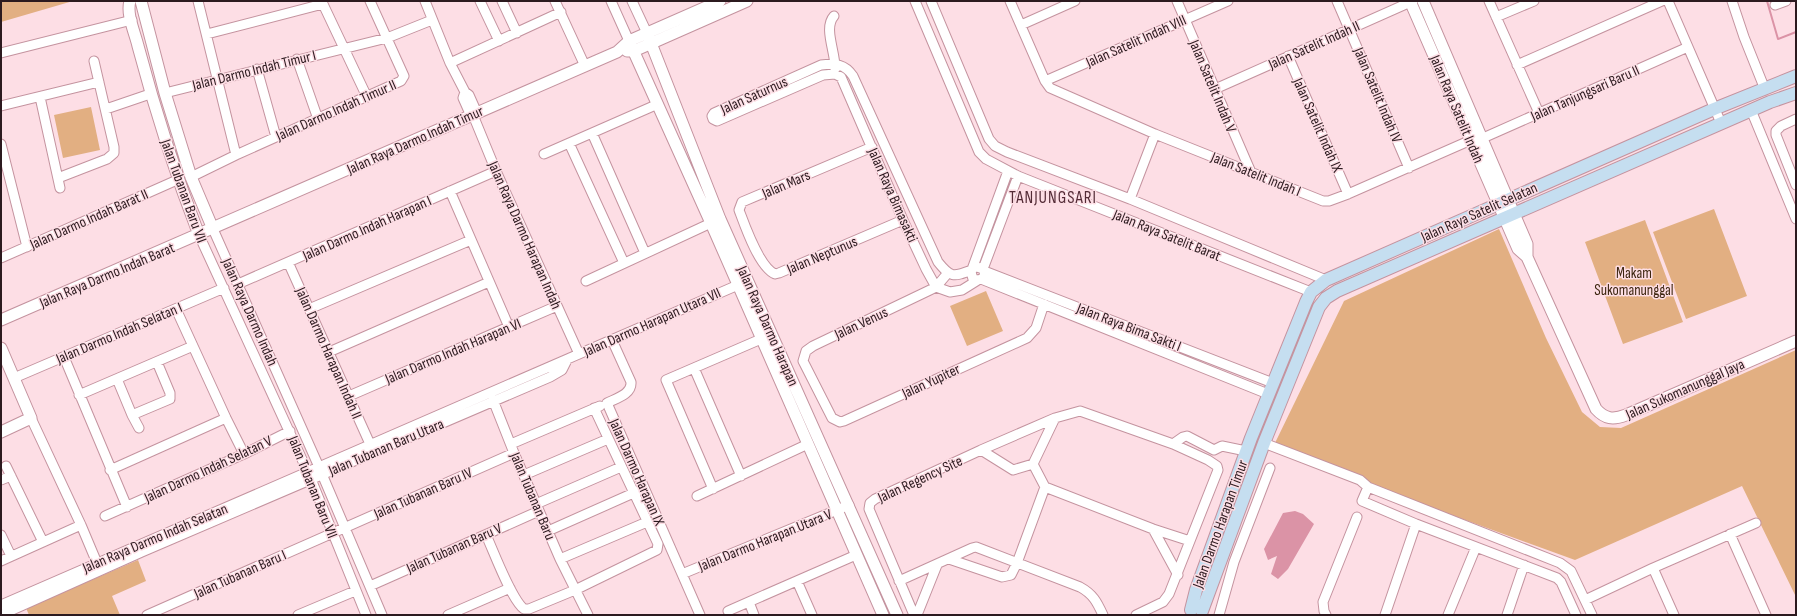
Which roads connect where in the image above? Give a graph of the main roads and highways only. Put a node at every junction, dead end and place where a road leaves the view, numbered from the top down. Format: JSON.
{"nodes":[{"id":1,"x":1796,"y":76,"type":"edge"},
{"id":2,"x":1796,"y":93,"type":"edge"},
{"id":3,"x":1251,"y":438,"type":"junction"},
{"id":4,"x":1264,"y":443,"type":"junction"},
{"id":5,"x":1193,"y":613,"type":"edge"}],
"edges":[{"from":1,"to":3,"type":"main road","name":"Jalan Raya Satelit Selatan"},
{"from":2,"to":4,"type":"main road","name":"Jalan Raya Satelit Selatan"},
{"from":3,"to":4,"type":"main road"},
{"from":3,"to":5,"type":"main road","name":"Jalan Darmo Harapan Timur"},
{"from":4,"to":5,"type":"main road","name":"Jalan Darmo Harapan Timur"}]}
